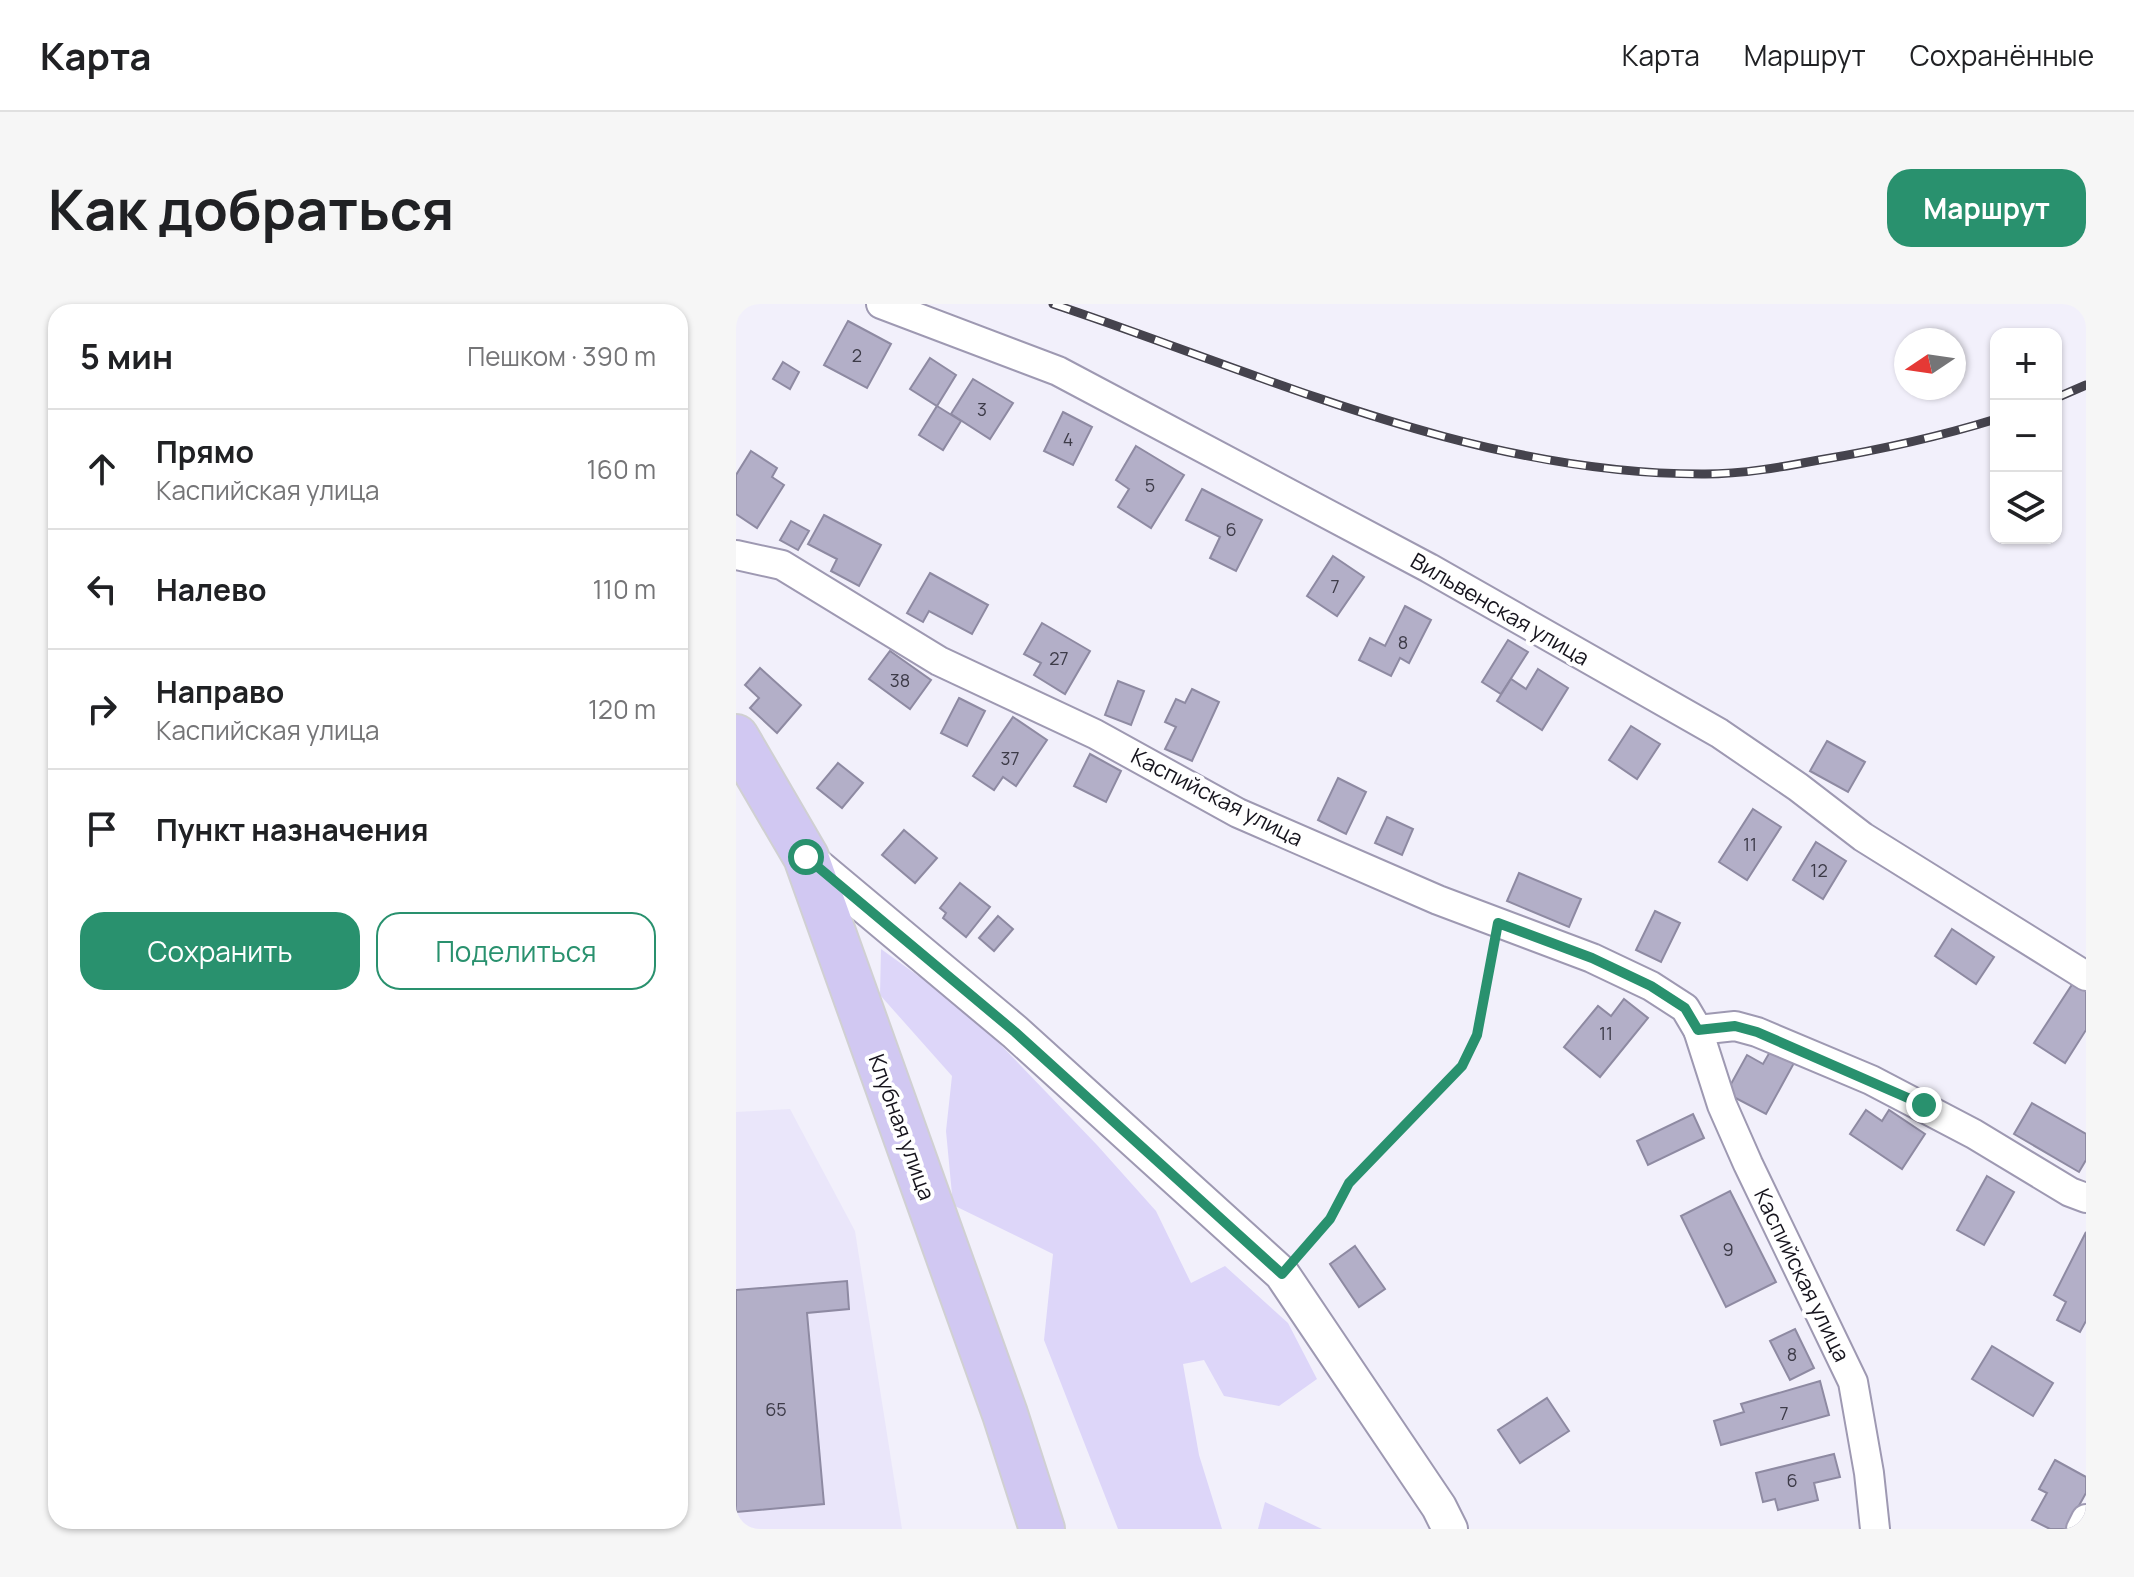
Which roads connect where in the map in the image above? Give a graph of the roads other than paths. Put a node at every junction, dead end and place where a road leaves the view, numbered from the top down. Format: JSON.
{"nodes":[{"id":1,"x":881,"y":304,"type":"edge"},
{"id":2,"x":736,"y":555,"type":"edge"},
{"id":3,"x":736,"y":737,"type":"edge"},
{"id":4,"x":806,"y":857,"type":"junction"},
{"id":5,"x":2086,"y":976,"type":"edge"},
{"id":6,"x":1698,"y":1030,"type":"junction"},
{"id":7,"x":2086,"y":1198,"type":"edge"},
{"id":8,"x":2086,"y":1519,"type":"edge"},
{"id":9,"x":1042,"y":1529,"type":"edge"},
{"id":10,"x":1450,"y":1529,"type":"edge"},
{"id":11,"x":1875,"y":1529,"type":"edge"},
{"id":12,"x":2081,"y":1529,"type":"edge"}],
"edges":[{"from":1,"to":5,"type":"street","name":"Вильвенская улица"},
{"from":2,"to":6,"type":"street","name":"Каспийская улица"},
{"from":3,"to":4,"type":"main road","name":"Клубная улица"},
{"from":4,"to":9,"type":"main road","name":"Клубная улица"},
{"from":4,"to":10,"type":"street"},
{"from":6,"to":7,"type":"street"},
{"from":6,"to":11,"type":"street","name":"Каспийская улица"},
{"from":8,"to":12,"type":"street"}]}
